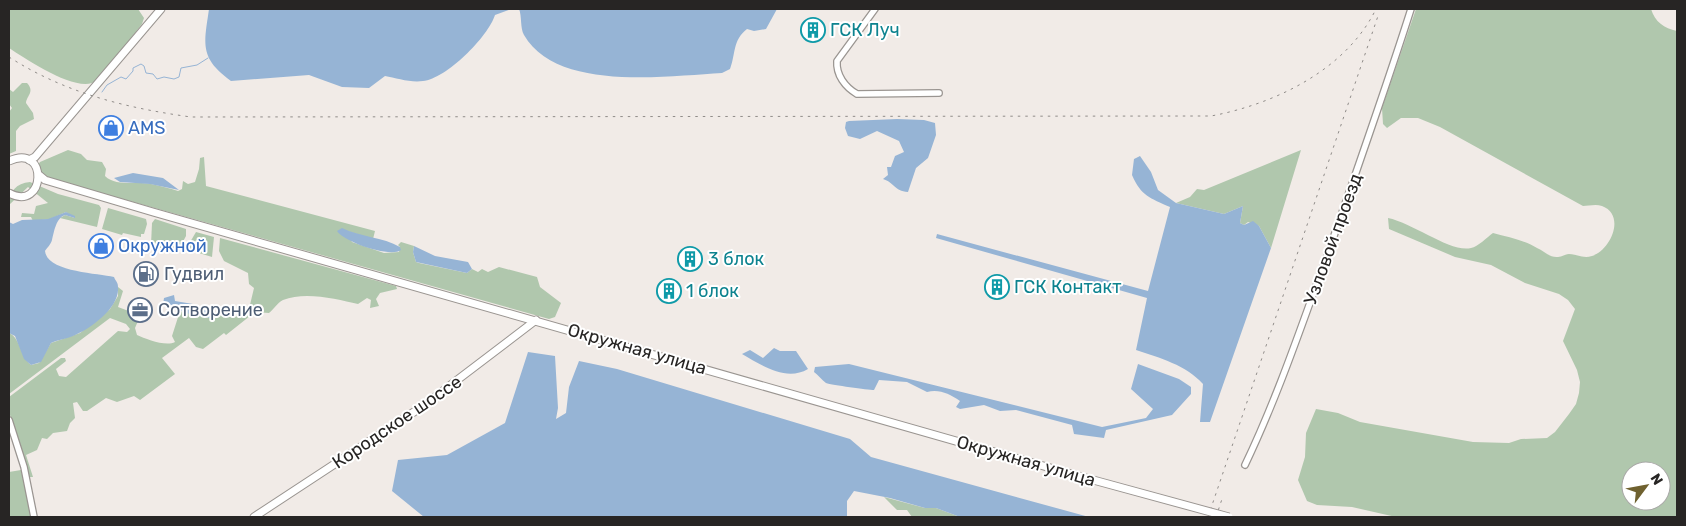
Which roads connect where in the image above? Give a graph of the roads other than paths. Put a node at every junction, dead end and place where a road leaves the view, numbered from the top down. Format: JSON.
{"nodes":[{"id":1,"x":161,"y":9,"type":"edge"},
{"id":2,"x":875,"y":9,"type":"edge"},
{"id":3,"x":1411,"y":9,"type":"edge"},
{"id":4,"x":939,"y":93,"type":"dead end"},
{"id":5,"x":33,"y":160,"type":"junction"},
{"id":6,"x":9,"y":161,"type":"edge"},
{"id":7,"x":41,"y":179,"type":"junction"},
{"id":8,"x":9,"y":193,"type":"edge"},
{"id":9,"x":536,"y":320,"type":"junction"},
{"id":10,"x":9,"y":420,"type":"edge"},
{"id":11,"x":1246,"y":465,"type":"dead end"},
{"id":12,"x":34,"y":517,"type":"edge"},
{"id":13,"x":254,"y":517,"type":"edge"},
{"id":14,"x":1229,"y":517,"type":"edge"}],
"edges":[{"from":1,"to":5,"type":"main road"},
{"from":2,"to":4,"type":"street"},
{"from":3,"to":11,"type":"street","name":"Узловой проезд"},
{"from":5,"to":6,"type":"main road"},
{"from":5,"to":7,"type":"main road"},
{"from":7,"to":8,"type":"main road"},
{"from":7,"to":9,"type":"main road","name":"Окружная улица"},
{"from":9,"to":13,"type":"main road","name":"Кородское шоссе"},
{"from":9,"to":14,"type":"main road","name":"Окружная улица","bridge":true},
{"from":10,"to":12,"type":"street"}]}
